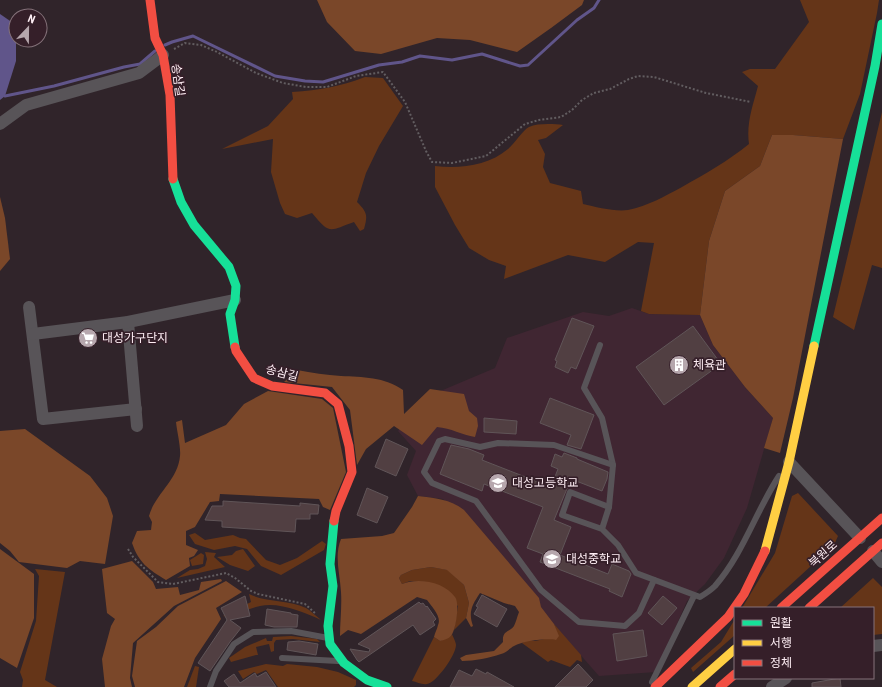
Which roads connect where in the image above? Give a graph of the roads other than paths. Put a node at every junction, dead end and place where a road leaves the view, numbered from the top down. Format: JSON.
{"nodes":[{"id":1,"x":150,"y":0,"type":"edge"},
{"id":2,"x":882,"y":24,"type":"edge"},
{"id":3,"x":162,"y":54,"type":"junction"},
{"id":4,"x":0,"y":124,"type":"edge"},
{"id":5,"x":235,"y":300,"type":"junction"},
{"id":6,"x":29,"y":307,"type":"dead end"},
{"id":7,"x":128,"y":322,"type":"junction"},
{"id":8,"x":33,"y":334,"type":"junction"},
{"id":9,"x":600,"y":345,"type":"dead end"},
{"id":10,"x":136,"y":409,"type":"junction"},
{"id":11,"x":137,"y":426,"type":"dead end"},
{"id":12,"x":789,"y":462,"type":"junction"},
{"id":13,"x":613,"y":465,"type":"junction"},
{"id":14,"x":609,"y":507,"type":"junction"},
{"id":15,"x":882,"y":518,"type":"edge"},
{"id":16,"x":602,"y":529,"type":"junction"},
{"id":17,"x":860,"y":538,"type":"junction"},
{"id":18,"x":878,"y":547,"type":"edge"},
{"id":19,"x":882,"y":562,"type":"edge"},
{"id":20,"x":654,"y":580,"type":"junction"},
{"id":21,"x":694,"y":596,"type":"junction"},
{"id":22,"x":735,"y":607,"type":"edge"},
{"id":23,"x":782,"y":607,"type":"edge"},
{"id":24,"x":810,"y":607,"type":"edge"},
{"id":25,"x":734,"y":608,"type":"edge"},
{"id":26,"x":330,"y":639,"type":"junction"},
{"id":27,"x":734,"y":650,"type":"edge"},
{"id":28,"x":282,"y":658,"type":"dead end"},
{"id":29,"x":342,"y":661,"type":"junction"},
{"id":30,"x":734,"y":675,"type":"edge"},
{"id":31,"x":784,"y":679,"type":"edge"},
{"id":32,"x":368,"y":684,"type":"edge"},
{"id":33,"x":210,"y":687,"type":"edge"},
{"id":34,"x":387,"y":687,"type":"edge"},
{"id":35,"x":649,"y":687,"type":"edge"},
{"id":36,"x":655,"y":687,"type":"edge"},
{"id":37,"x":692,"y":687,"type":"edge"},
{"id":38,"x":720,"y":687,"type":"edge"},
{"id":39,"x":772,"y":687,"type":"edge"}],
"edges":[{"from":1,"to":3,"type":"street","name":"송삼길"},
{"from":2,"to":12,"type":"street"},
{"from":3,"to":4,"type":"street"},
{"from":3,"to":5,"type":"street","name":"송삼길"},
{"from":5,"to":7,"type":"street"},
{"from":5,"to":26,"type":"street","name":"송삼길"},
{"from":6,"to":8,"type":"street"},
{"from":7,"to":8,"type":"street"},
{"from":7,"to":10,"type":"street"},
{"from":8,"to":10,"type":"street"},
{"from":9,"to":13,"type":"lane"},
{"from":10,"to":11,"type":"street"},
{"from":12,"to":17,"type":"street"},
{"from":12,"to":21,"type":"lane"},
{"from":12,"to":22,"type":"street"},
{"from":13,"to":14,"type":"lane"},
{"from":13,"to":20,"type":"lane"},
{"from":14,"to":16,"type":"lane"},
{"from":14,"to":16,"type":"lane"},
{"from":15,"to":17,"type":"street","name":"북원로"},
{"from":16,"to":20,"type":"lane"},
{"from":17,"to":18,"type":"street"},
{"from":17,"to":23,"type":"street","name":"북원로"},
{"from":18,"to":19,"type":"street"},
{"from":18,"to":24,"type":"street"},
{"from":20,"to":21,"type":"lane"},
{"from":21,"to":35,"type":"lane"},
{"from":25,"to":36,"type":"street"},
{"from":26,"to":29,"type":"street","name":"송삼길"},
{"from":26,"to":33,"type":"lane"},
{"from":27,"to":37,"type":"street"},
{"from":28,"to":29,"type":"lane"},
{"from":29,"to":32,"type":"street","name":"송삼길"},
{"from":30,"to":38,"type":"street"},
{"from":31,"to":39,"type":"street"},
{"from":32,"to":34,"type":"street","name":"송삼길"}]}
